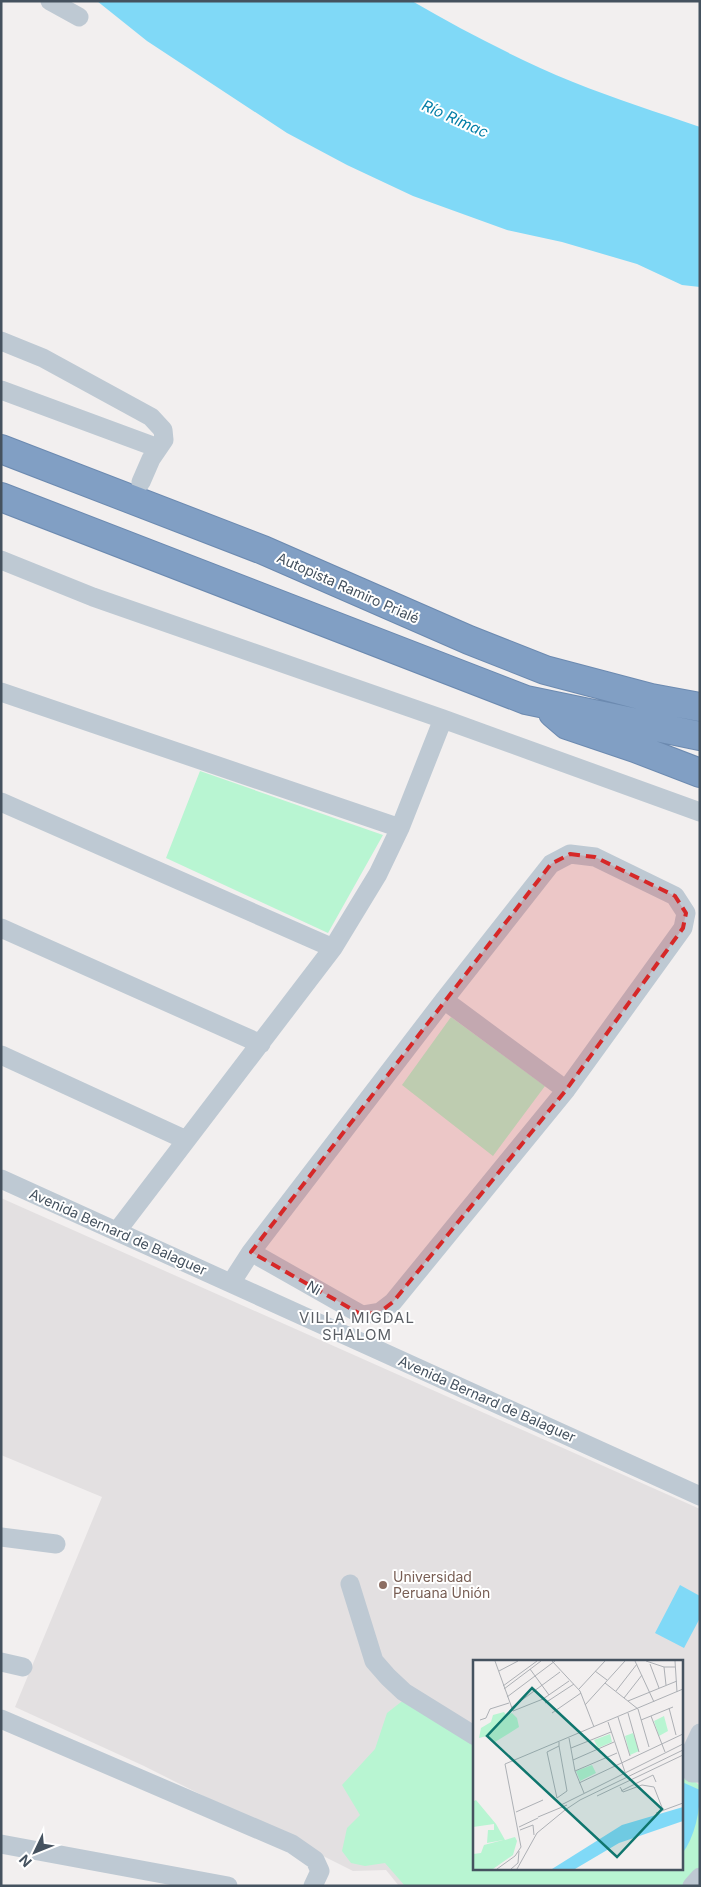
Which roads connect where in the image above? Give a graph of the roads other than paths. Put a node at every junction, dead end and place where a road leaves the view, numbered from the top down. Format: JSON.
{"nodes":[{"id":1,"x":50,"y":1,"type":"edge"},
{"id":2,"x":79,"y":16,"type":"dead end"},
{"id":3,"x":1,"y":341,"type":"edge"},
{"id":4,"x":1,"y":390,"type":"edge"},
{"id":5,"x":158,"y":448,"type":"junction"},
{"id":6,"x":1,"y":449,"type":"edge"},
{"id":7,"x":141,"y":482,"type":"dead end"},
{"id":8,"x":1,"y":497,"type":"edge"},
{"id":9,"x":1,"y":560,"type":"edge"},
{"id":10,"x":1,"y":692,"type":"edge"},
{"id":11,"x":543,"y":703,"type":"junction"},
{"id":12,"x":700,"y":707,"type":"edge"},
{"id":13,"x":444,"y":719,"type":"junction"},
{"id":14,"x":700,"y":736,"type":"edge"},
{"id":15,"x":700,"y":773,"type":"edge"},
{"id":16,"x":1,"y":802,"type":"edge"},
{"id":17,"x":700,"y":812,"type":"edge"},
{"id":18,"x":400,"y":828,"type":"junction"},
{"id":19,"x":1,"y":928,"type":"edge"},
{"id":20,"x":333,"y":948,"type":"junction"},
{"id":21,"x":444,"y":1000,"type":"junction"},
{"id":22,"x":261,"y":1044,"type":"junction"},
{"id":23,"x":1,"y":1055,"type":"edge"},
{"id":24,"x":566,"y":1090,"type":"junction"},
{"id":25,"x":186,"y":1140,"type":"junction"},
{"id":26,"x":1,"y":1179,"type":"edge"},
{"id":27,"x":117,"y":1232,"type":"junction"},
{"id":28,"x":251,"y":1252,"type":"junction"},
{"id":29,"x":231,"y":1282,"type":"junction"},
{"id":30,"x":700,"y":1496,"type":"edge"},
{"id":31,"x":1,"y":1537,"type":"edge"},
{"id":32,"x":56,"y":1544,"type":"dead end"},
{"id":33,"x":350,"y":1584,"type":"dead end"},
{"id":34,"x":1,"y":1662,"type":"edge"},
{"id":35,"x":23,"y":1667,"type":"dead end"},
{"id":36,"x":1,"y":1719,"type":"edge"},
{"id":37,"x":700,"y":1733,"type":"edge"},
{"id":38,"x":473,"y":1735,"type":"edge"},
{"id":39,"x":691,"y":1772,"type":"edge"},
{"id":40,"x":1,"y":1844,"type":"edge"},
{"id":41,"x":700,"y":1877,"type":"edge"},
{"id":42,"x":228,"y":1886,"type":"edge"},
{"id":43,"x":313,"y":1886,"type":"edge"},
{"id":44,"x":692,"y":1886,"type":"edge"}],
"edges":[{"from":1,"to":2,"type":"street"},
{"from":3,"to":5,"type":"street"},
{"from":4,"to":5,"type":"street"},
{"from":5,"to":7,"type":"street"},
{"from":6,"to":12,"type":"highway","name":"Autopista Ramiro Prialé"},
{"from":8,"to":11,"type":"highway"},
{"from":9,"to":13,"type":"street"},
{"from":10,"to":18,"type":"street"},
{"from":11,"to":14,"type":"highway"},
{"from":11,"to":15,"type":"highway"},
{"from":13,"to":17,"type":"street"},
{"from":13,"to":18,"type":"street"},
{"from":16,"to":20,"type":"street"},
{"from":18,"to":20,"type":"street"},
{"from":19,"to":22,"type":"street"},
{"from":20,"to":22,"type":"street"},
{"from":21,"to":24,"type":"street"},
{"from":21,"to":24,"type":"street"},
{"from":21,"to":28,"type":"street"},
{"from":22,"to":25,"type":"street"},
{"from":23,"to":25,"type":"street"},
{"from":24,"to":28,"type":"street","name":"Ni"},
{"from":25,"to":27,"type":"street"},
{"from":26,"to":27,"type":"street","name":"Avenida Bernard de Balaguer"},
{"from":27,"to":29,"type":"street","name":"Avenida Bernard de Balaguer"},
{"from":28,"to":29,"type":"street"},
{"from":29,"to":30,"type":"street","name":"Avenida Bernard de Balaguer"},
{"from":31,"to":32,"type":"street"},
{"from":33,"to":38,"type":"street"},
{"from":34,"to":35,"type":"street"},
{"from":36,"to":43,"type":"street"},
{"from":37,"to":39,"type":"street"},
{"from":40,"to":42,"type":"street"},
{"from":41,"to":44,"type":"street"}]}
